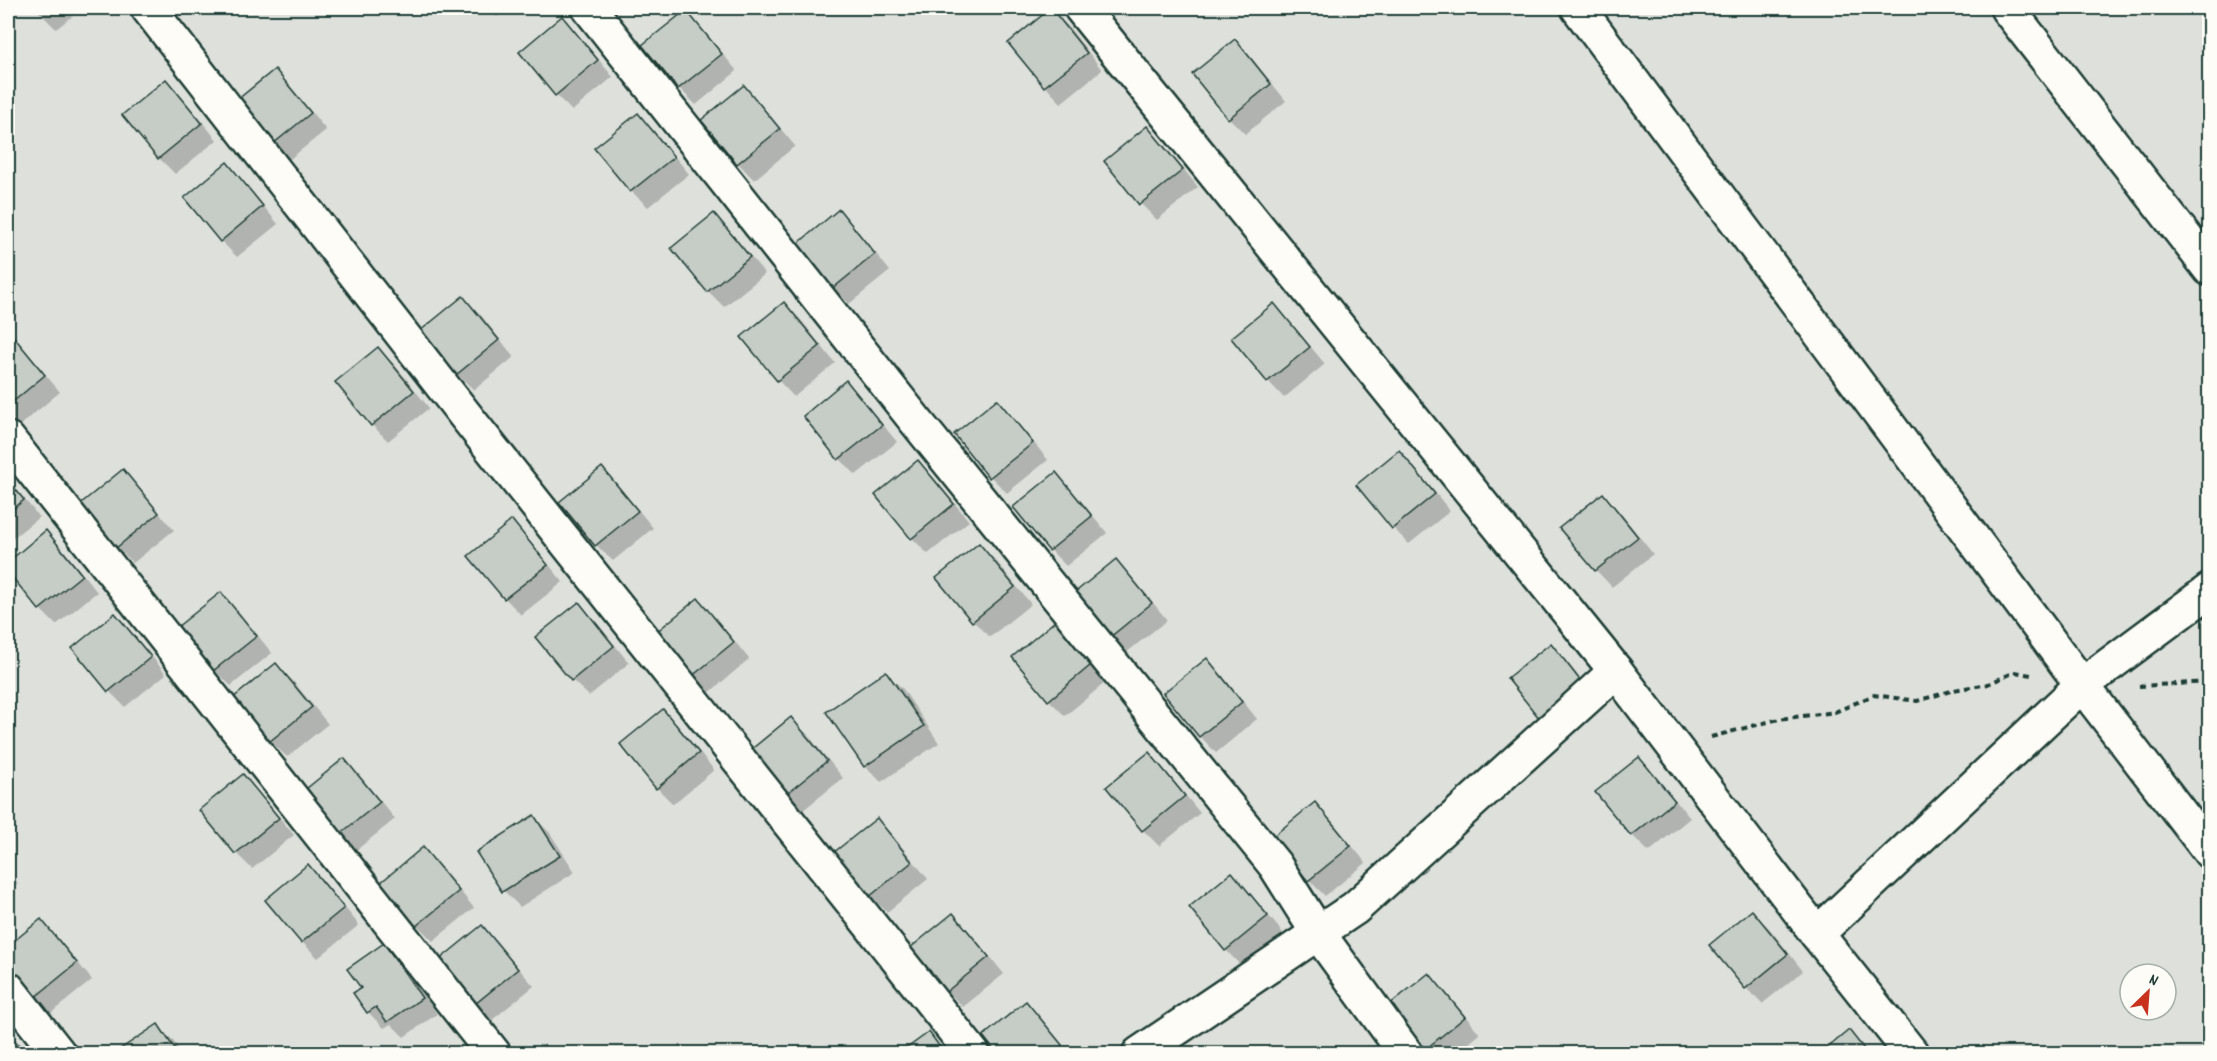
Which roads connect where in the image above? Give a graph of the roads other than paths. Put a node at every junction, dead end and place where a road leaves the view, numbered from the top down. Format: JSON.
{"nodes":[{"id":1,"x":148,"y":8,"type":"edge"},
{"id":2,"x":589,"y":8,"type":"edge"},
{"id":3,"x":1081,"y":8,"type":"edge"},
{"id":4,"x":1578,"y":8,"type":"edge"},
{"id":5,"x":2007,"y":8,"type":"edge"},
{"id":6,"x":2210,"y":269,"type":"edge"},
{"id":7,"x":8,"y":439,"type":"edge"},
{"id":8,"x":2210,"y":590,"type":"edge"},
{"id":9,"x":1616,"y":671,"type":"junction"},
{"id":10,"x":2082,"y":685,"type":"junction"},
{"id":11,"x":2210,"y":852,"type":"edge"},
{"id":12,"x":1318,"y":933,"type":"junction"},
{"id":13,"x":1817,"y":934,"type":"junction"},
{"id":14,"x":8,"y":989,"type":"edge"},
{"id":15,"x":59,"y":1053,"type":"edge"},
{"id":16,"x":495,"y":1053,"type":"edge"},
{"id":17,"x":973,"y":1053,"type":"edge"},
{"id":18,"x":1139,"y":1053,"type":"edge"},
{"id":19,"x":1406,"y":1053,"type":"edge"},
{"id":20,"x":1912,"y":1053,"type":"edge"}],
"edges":[{"from":1,"to":17,"type":"street"},
{"from":2,"to":12,"type":"street"},
{"from":3,"to":9,"type":"street"},
{"from":4,"to":10,"type":"street"},
{"from":5,"to":6,"type":"street"},
{"from":7,"to":16,"type":"street"},
{"from":8,"to":10,"type":"street"},
{"from":9,"to":12,"type":"street"},
{"from":9,"to":13,"type":"street"},
{"from":10,"to":11,"type":"street"},
{"from":10,"to":13,"type":"street"},
{"from":12,"to":18,"type":"street"},
{"from":12,"to":19,"type":"street"},
{"from":13,"to":20,"type":"street"},
{"from":14,"to":15,"type":"street"}]}
